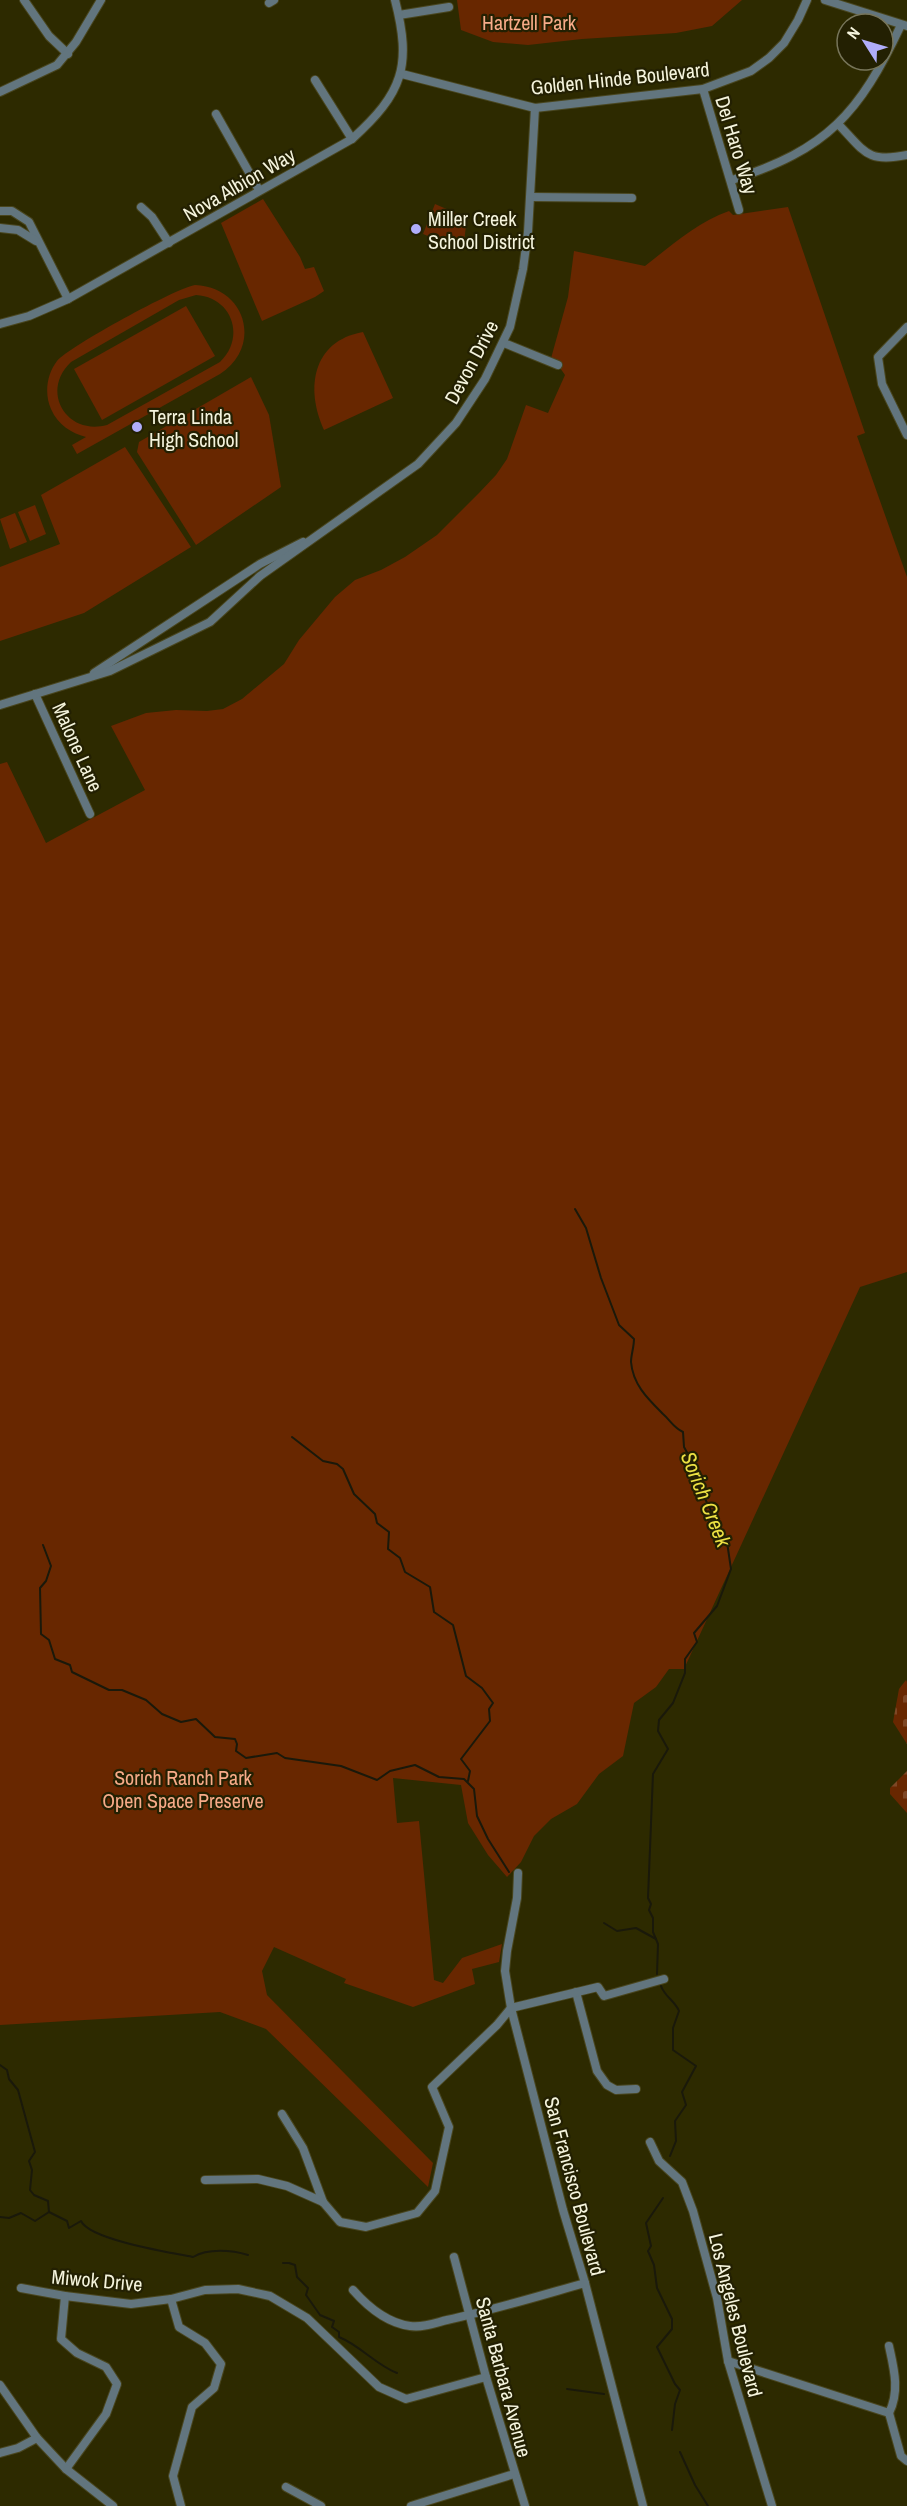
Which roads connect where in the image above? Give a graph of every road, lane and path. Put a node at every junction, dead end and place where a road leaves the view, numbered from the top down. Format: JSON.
{"nodes":[{"id":1,"x":24,"y":0,"type":"edge"},
{"id":2,"x":101,"y":0,"type":"edge"},
{"id":3,"x":395,"y":0,"type":"edge"},
{"id":4,"x":807,"y":0,"type":"edge"},
{"id":5,"x":825,"y":0,"type":"edge"},
{"id":6,"x":449,"y":7,"type":"dead end"},
{"id":7,"x":399,"y":15,"type":"junction"},
{"id":8,"x":904,"y":25,"type":"edge"},
{"id":9,"x":68,"y":54,"type":"junction"},
{"id":10,"x":402,"y":74,"type":"junction"},
{"id":11,"x":315,"y":80,"type":"dead end"},
{"id":12,"x":703,"y":89,"type":"junction"},
{"id":13,"x":0,"y":92,"type":"edge"},
{"id":14,"x":535,"y":108,"type":"junction"},
{"id":15,"x":216,"y":114,"type":"dead end"},
{"id":16,"x":839,"y":125,"type":"junction"},
{"id":17,"x":352,"y":139,"type":"junction"},
{"id":18,"x":907,"y":155,"type":"edge"},
{"id":19,"x":732,"y":180,"type":"junction"},
{"id":20,"x":259,"y":190,"type":"junction"},
{"id":21,"x":531,"y":197,"type":"junction"},
{"id":22,"x":632,"y":198,"type":"dead end"},
{"id":23,"x":141,"y":207,"type":"dead end"},
{"id":24,"x":740,"y":210,"type":"dead end"},
{"id":25,"x":0,"y":211,"type":"edge"},
{"id":26,"x":0,"y":228,"type":"edge"},
{"id":27,"x":37,"y":242,"type":"junction"},
{"id":28,"x":169,"y":243,"type":"junction"},
{"id":29,"x":68,"y":299,"type":"junction"},
{"id":30,"x":0,"y":324,"type":"edge"},
{"id":31,"x":907,"y":327,"type":"edge"},
{"id":32,"x":504,"y":343,"type":"junction"},
{"id":33,"x":558,"y":365,"type":"dead end"},
{"id":34,"x":907,"y":435,"type":"edge"},
{"id":35,"x":323,"y":532,"type":"junction"},
{"id":36,"x":83,"y":680,"type":"junction"},
{"id":37,"x":35,"y":694,"type":"junction"},
{"id":38,"x":0,"y":705,"type":"edge"},
{"id":39,"x":90,"y":814,"type":"dead end"},
{"id":40,"x":518,"y":1873,"type":"dead end"},
{"id":41,"x":664,"y":1979,"type":"dead end"},
{"id":42,"x":576,"y":1992,"type":"junction"},
{"id":43,"x":511,"y":2008,"type":"junction"},
{"id":44,"x":636,"y":2089,"type":"dead end"},
{"id":45,"x":282,"y":2114,"type":"dead end"},
{"id":46,"x":650,"y":2142,"type":"dead end"},
{"id":47,"x":205,"y":2180,"type":"dead end"},
{"id":48,"x":323,"y":2202,"type":"junction"},
{"id":49,"x":454,"y":2257,"type":"dead end"},
{"id":50,"x":585,"y":2283,"type":"junction"},
{"id":51,"x":21,"y":2288,"type":"dead end"},
{"id":52,"x":353,"y":2290,"type":"dead end"},
{"id":53,"x":65,"y":2296,"type":"junction"},
{"id":54,"x":171,"y":2299,"type":"junction"},
{"id":55,"x":470,"y":2316,"type":"junction"},
{"id":56,"x":889,"y":2346,"type":"dead end"},
{"id":57,"x":728,"y":2361,"type":"junction"},
{"id":58,"x":486,"y":2377,"type":"junction"},
{"id":59,"x":0,"y":2385,"type":"edge"},
{"id":60,"x":889,"y":2413,"type":"junction"},
{"id":61,"x":37,"y":2438,"type":"junction"},
{"id":62,"x":0,"y":2453,"type":"edge"},
{"id":63,"x":907,"y":2462,"type":"edge"},
{"id":64,"x":66,"y":2469,"type":"junction"},
{"id":65,"x":514,"y":2474,"type":"junction"},
{"id":66,"x":286,"y":2487,"type":"dead end"},
{"id":67,"x":769,"y":2505,"type":"edge"},
{"id":68,"x":113,"y":2506,"type":"edge"},
{"id":69,"x":181,"y":2506,"type":"edge"},
{"id":70,"x":321,"y":2506,"type":"edge"},
{"id":71,"x":411,"y":2506,"type":"edge"},
{"id":72,"x":525,"y":2506,"type":"edge"},
{"id":73,"x":643,"y":2506,"type":"edge"}],
"edges":[{"from":1,"to":9,"type":"street"},
{"from":2,"to":9,"type":"street"},
{"from":3,"to":7,"type":"street","name":"Nova Albion Way"},
{"from":4,"to":12,"type":"street","name":"Golden Hinde Boulevard"},
{"from":5,"to":8,"type":"street"},
{"from":6,"to":7,"type":"street"},
{"from":7,"to":10,"type":"street","name":"Nova Albion Way"},
{"from":8,"to":16,"type":"street"},
{"from":9,"to":13,"type":"street"},
{"from":10,"to":14,"type":"street","name":"Golden Hinde Boulevard"},
{"from":10,"to":17,"type":"street","name":"Nova Albion Way"},
{"from":11,"to":17,"type":"street"},
{"from":12,"to":14,"type":"street","name":"Golden Hinde Boulevard"},
{"from":12,"to":19,"type":"street","name":"Del Haro Way"},
{"from":14,"to":21,"type":"street","name":"Devon Drive"},
{"from":15,"to":20,"type":"street"},
{"from":16,"to":18,"type":"street"},
{"from":16,"to":19,"type":"street"},
{"from":17,"to":20,"type":"street","name":"Nova Albion Way"},
{"from":19,"to":24,"type":"street","name":"Del Haro Way"},
{"from":20,"to":28,"type":"street","name":"Nova Albion Way"},
{"from":21,"to":22,"type":"street"},
{"from":21,"to":32,"type":"street","name":"Devon Drive"},
{"from":23,"to":28,"type":"street"},
{"from":25,"to":27,"type":"street"},
{"from":26,"to":27,"type":"street"},
{"from":27,"to":29,"type":"street"},
{"from":28,"to":29,"type":"street","name":"Nova Albion Way"},
{"from":29,"to":30,"type":"street","name":"Nova Albion Way"},
{"from":31,"to":34,"type":"street"},
{"from":32,"to":33,"type":"street"},
{"from":32,"to":35,"type":"street","name":"Devon Drive"},
{"from":35,"to":36,"type":"street","name":"Devon Drive"},
{"from":35,"to":36,"type":"street","name":"Devon Drive"},
{"from":36,"to":37,"type":"street","name":"Devon Drive"},
{"from":37,"to":38,"type":"street","name":"Devon Drive"},
{"from":37,"to":39,"type":"street","name":"Malone Lane"},
{"from":40,"to":43,"type":"street","name":"San Francisco Boulevard"},
{"from":41,"to":42,"type":"street"},
{"from":42,"to":43,"type":"street"},
{"from":42,"to":44,"type":"street"},
{"from":43,"to":48,"type":"street"},
{"from":43,"to":50,"type":"street","name":"San Francisco Boulevard"},
{"from":45,"to":48,"type":"street"},
{"from":46,"to":57,"type":"street","name":"Los Angeles Boulevard"},
{"from":47,"to":48,"type":"street"},
{"from":49,"to":55,"type":"street","name":"Santa Barbara Avenue"},
{"from":50,"to":55,"type":"street"},
{"from":50,"to":73,"type":"street","name":"San Francisco Boulevard"},
{"from":51,"to":53,"type":"street","name":"Miwok Drive"},
{"from":52,"to":55,"type":"street"},
{"from":53,"to":54,"type":"street","name":"Miwok Drive"},
{"from":53,"to":64,"type":"street"},
{"from":54,"to":58,"type":"street","name":"Miwok Drive"},
{"from":54,"to":69,"type":"street"},
{"from":55,"to":58,"type":"street","name":"Santa Barbara Avenue"},
{"from":56,"to":60,"type":"street"},
{"from":57,"to":60,"type":"street"},
{"from":57,"to":67,"type":"street","name":"Los Angeles Boulevard"},
{"from":58,"to":65,"type":"street","name":"Santa Barbara Avenue"},
{"from":59,"to":61,"type":"street"},
{"from":60,"to":63,"type":"street"},
{"from":61,"to":62,"type":"street"},
{"from":61,"to":64,"type":"street"},
{"from":64,"to":68,"type":"street"},
{"from":65,"to":71,"type":"street"},
{"from":65,"to":72,"type":"street","name":"Santa Barbara Avenue"},
{"from":66,"to":70,"type":"street"}]}
